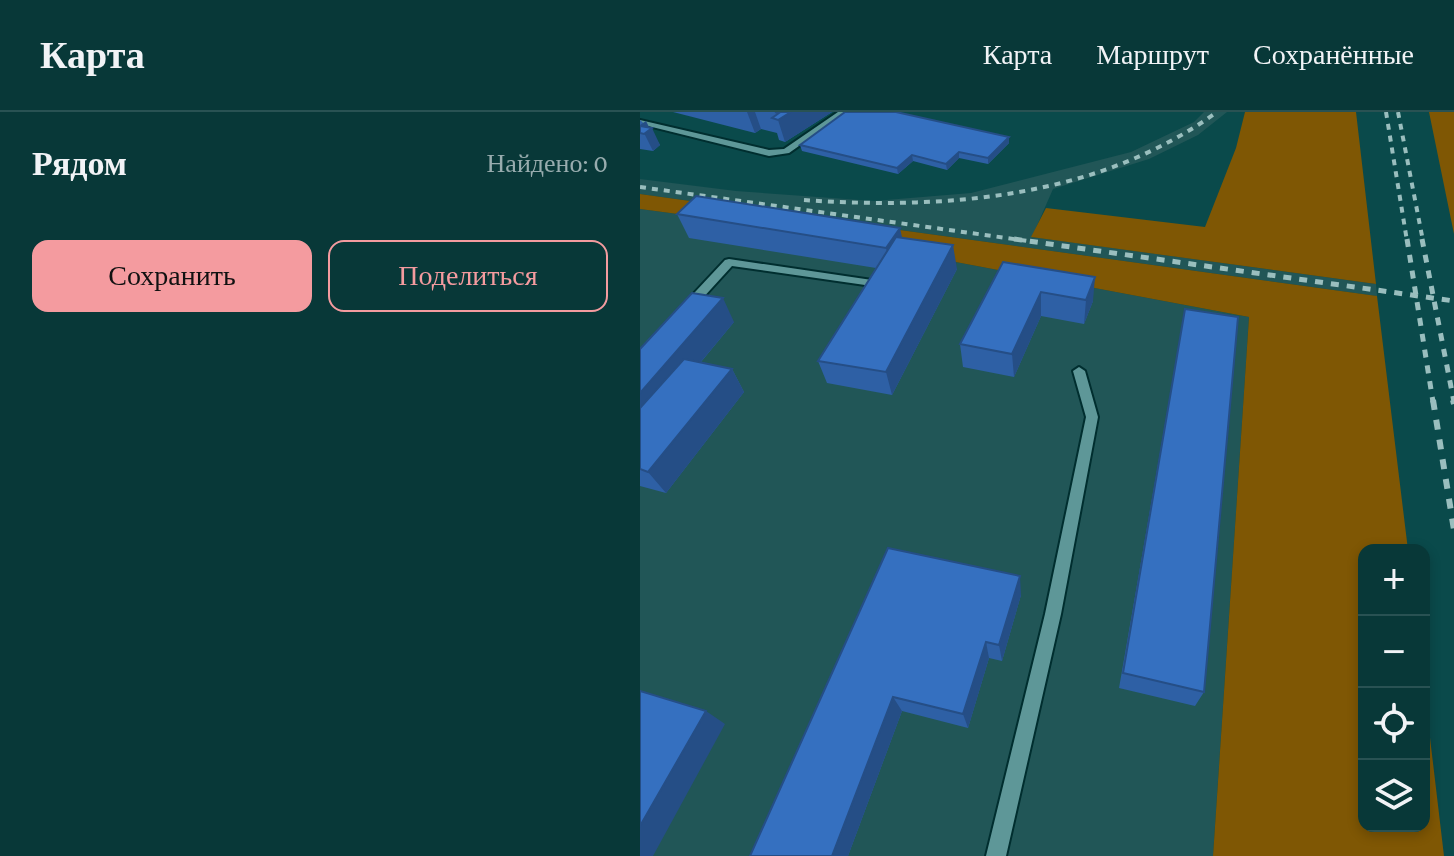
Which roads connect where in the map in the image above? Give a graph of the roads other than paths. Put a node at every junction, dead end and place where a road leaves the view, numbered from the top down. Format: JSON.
{"nodes":[{"id":1,"x":843,"y":112,"type":"edge"},
{"id":2,"x":640,"y":122,"type":"edge"},
{"id":3,"x":872,"y":283,"type":"edge"},
{"id":4,"x":679,"y":316,"type":"edge"},
{"id":5,"x":1079,"y":371,"type":"dead end"},
{"id":6,"x":996,"y":856,"type":"edge"}],
"edges":[{"from":1,"to":2,"type":"lane"},
{"from":3,"to":4,"type":"lane"},
{"from":5,"to":6,"type":"lane"}]}
